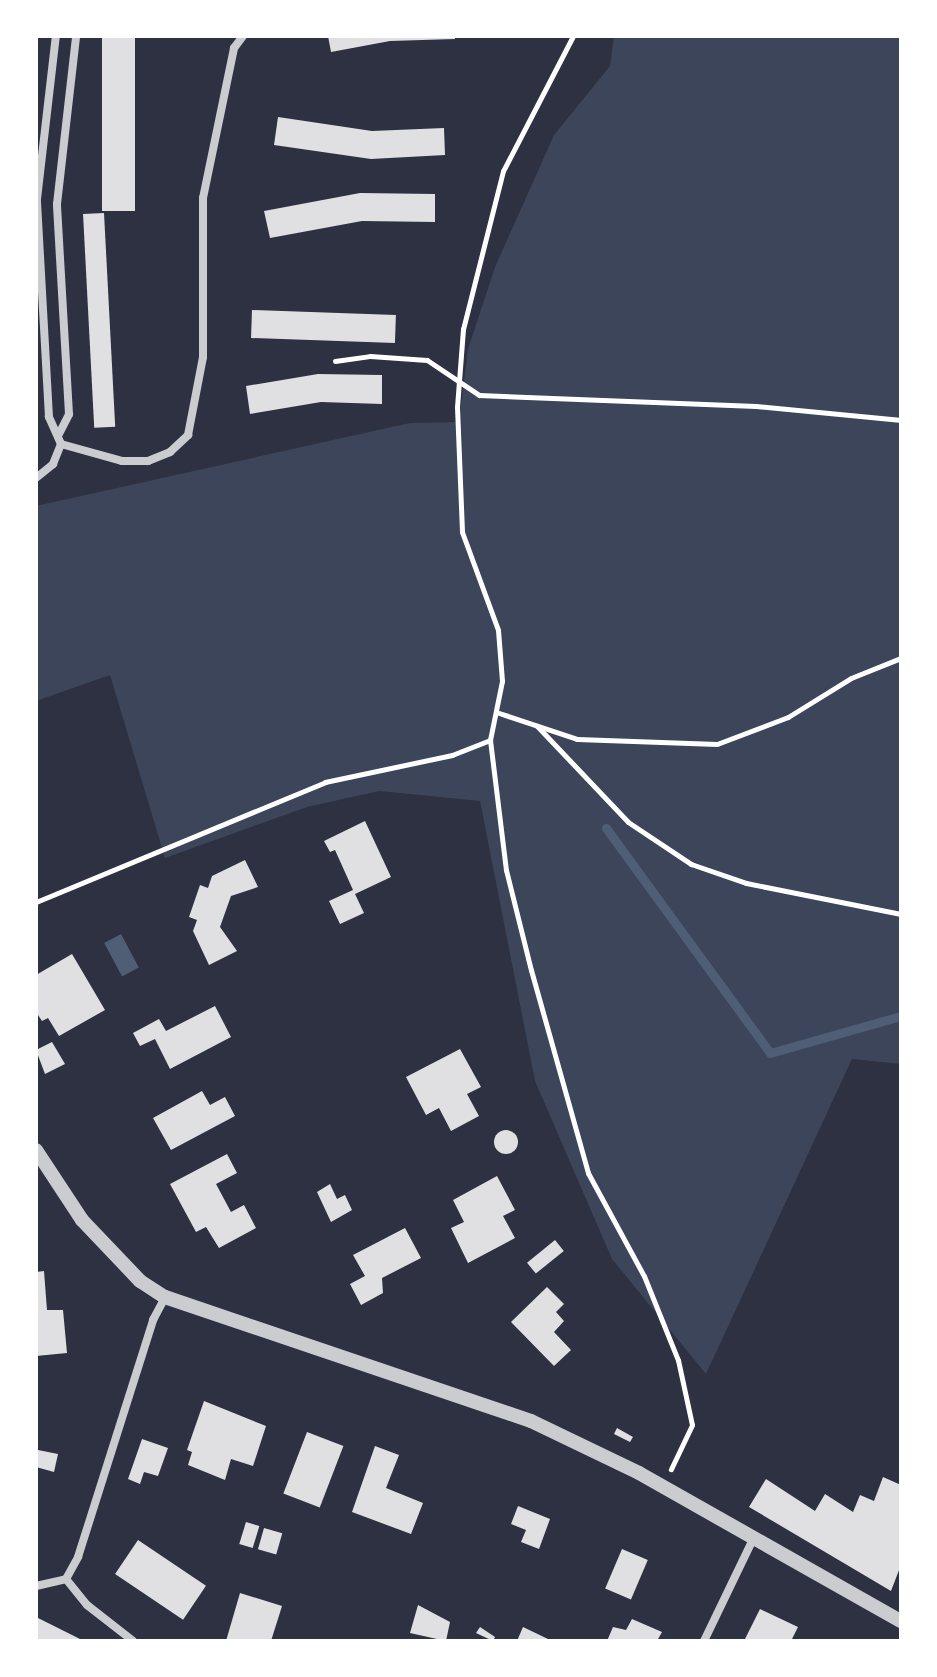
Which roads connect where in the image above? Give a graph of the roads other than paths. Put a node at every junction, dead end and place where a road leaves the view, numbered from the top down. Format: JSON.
{"nodes":[{"id":1,"x":56,"y":36,"type":"edge"},
{"id":2,"x":76,"y":36,"type":"edge"},
{"id":3,"x":243,"y":36,"type":"edge"},
{"id":4,"x":59,"y":434,"type":"junction"},
{"id":5,"x":61,"y":444,"type":"junction"},
{"id":6,"x":36,"y":478,"type":"edge"},
{"id":7,"x":36,"y":1150,"type":"edge"},
{"id":8,"x":165,"y":1297,"type":"junction"},
{"id":9,"x":753,"y":1539,"type":"junction"},
{"id":10,"x":66,"y":1579,"type":"junction"},
{"id":11,"x":36,"y":1586,"type":"edge"},
{"id":12,"x":901,"y":1621,"type":"edge"},
{"id":13,"x":133,"y":1641,"type":"edge"},
{"id":14,"x":704,"y":1641,"type":"edge"}],
"edges":[{"from":1,"to":4,"type":"street"},
{"from":2,"to":4,"type":"street"},
{"from":3,"to":5,"type":"street"},
{"from":4,"to":5,"type":"street"},
{"from":5,"to":6,"type":"street"},
{"from":7,"to":8,"type":"street"},
{"from":8,"to":9,"type":"street"},
{"from":8,"to":10,"type":"street"},
{"from":9,"to":12,"type":"street"},
{"from":9,"to":14,"type":"street"},
{"from":10,"to":11,"type":"street"},
{"from":10,"to":13,"type":"street"}]}
